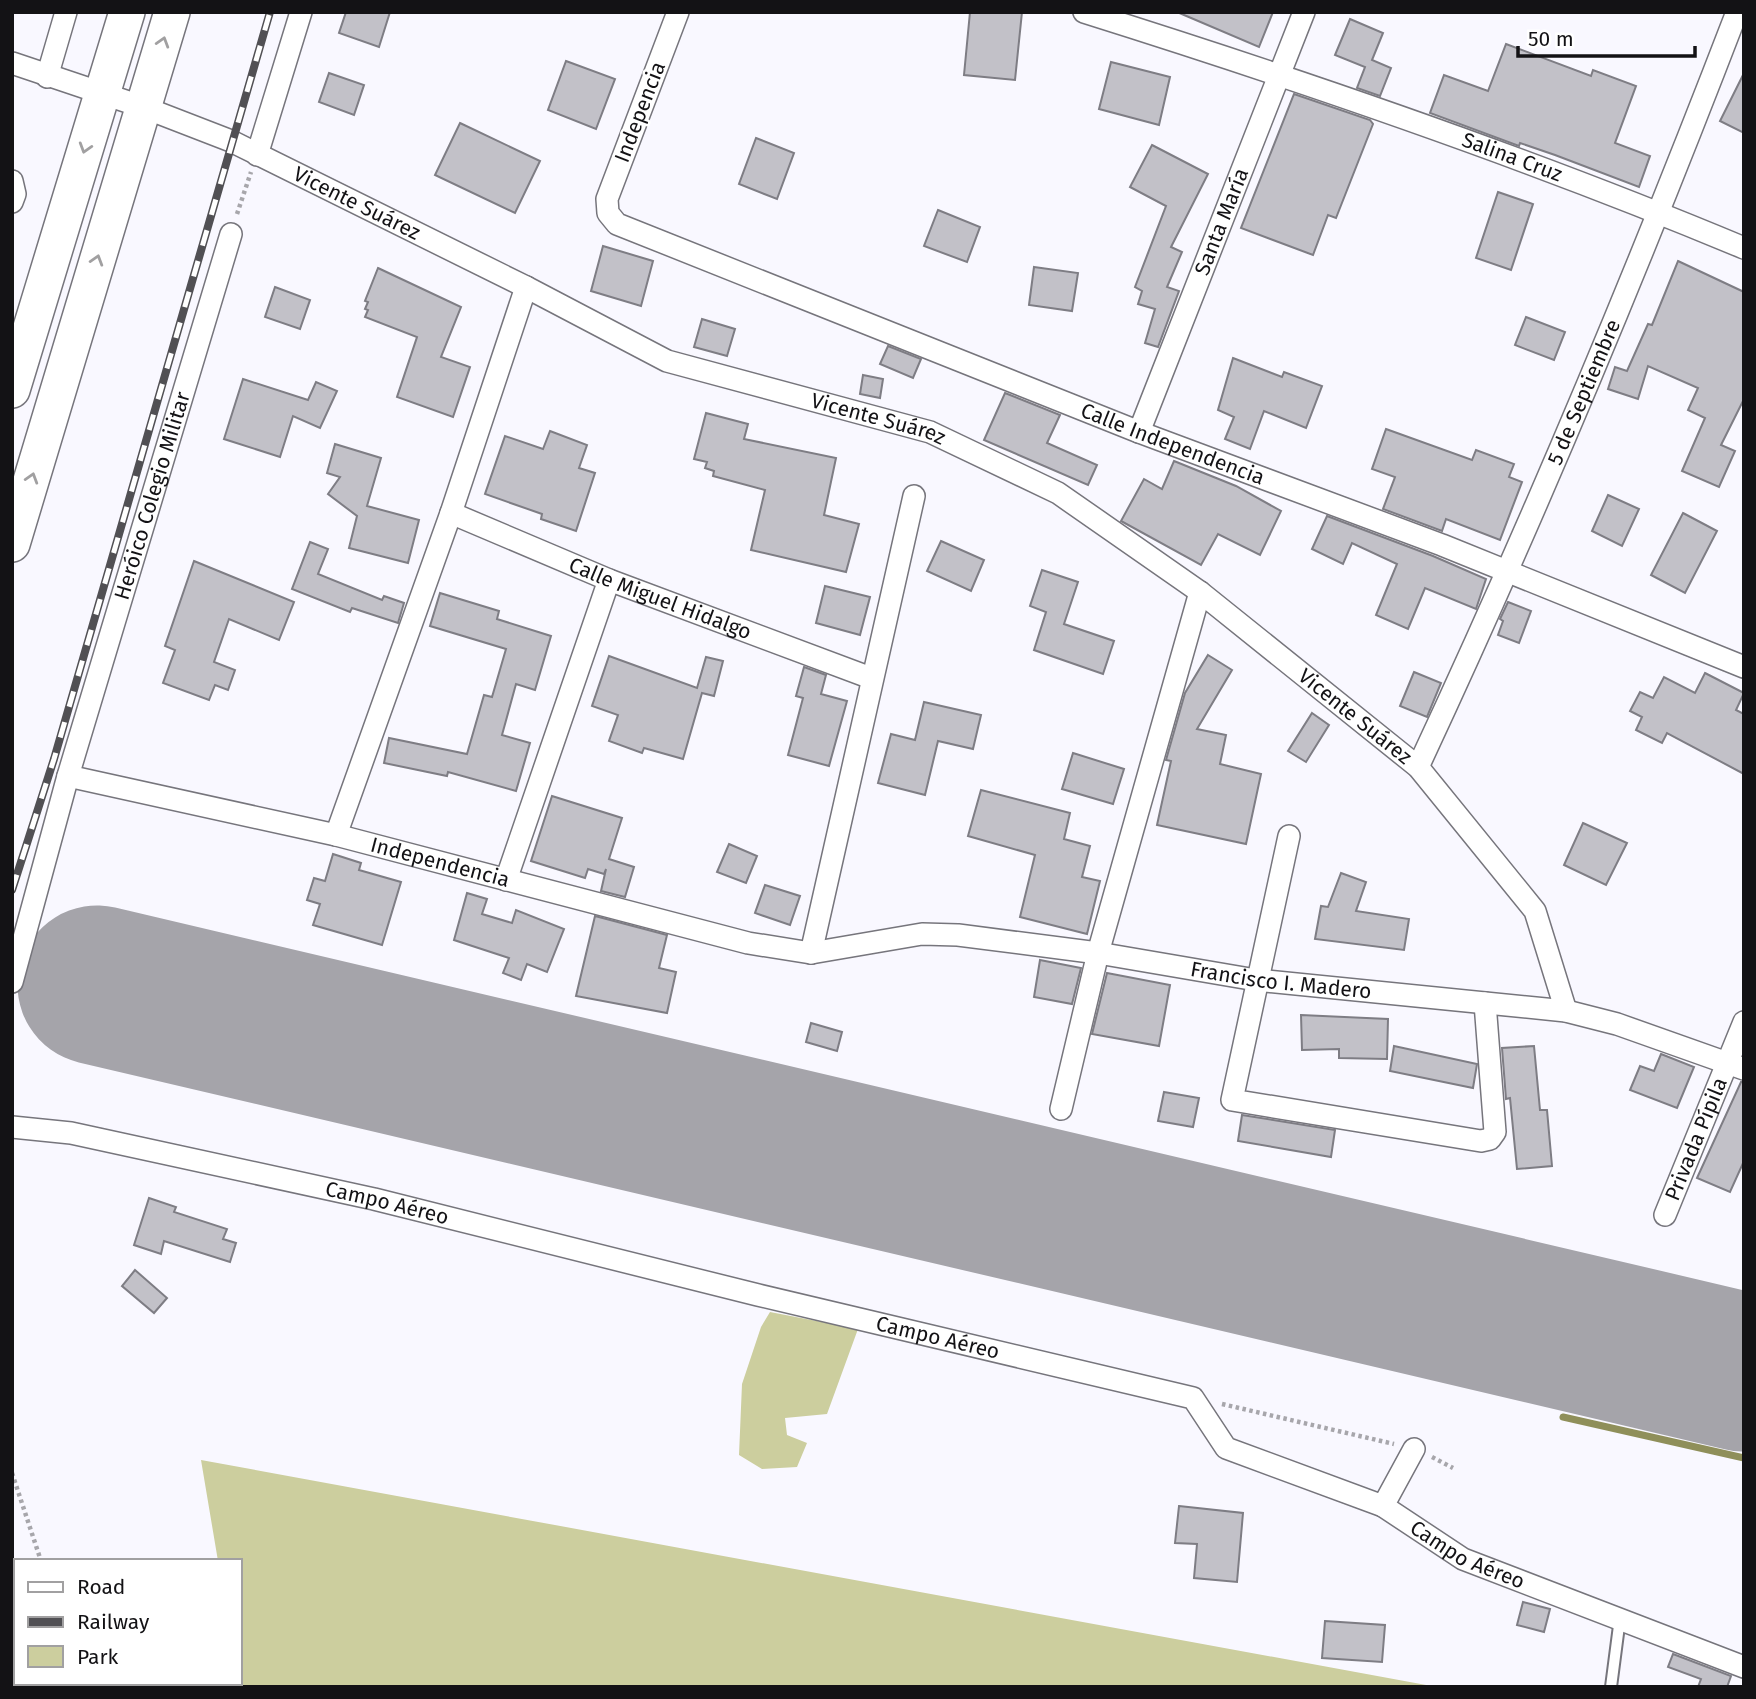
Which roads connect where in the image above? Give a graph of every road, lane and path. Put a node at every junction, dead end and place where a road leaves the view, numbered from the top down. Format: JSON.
{"nodes":[{"id":1,"x":66,"y":12,"type":"edge"},
{"id":2,"x":127,"y":12,"type":"edge"},
{"id":3,"x":172,"y":12,"type":"edge"},
{"id":4,"x":301,"y":12,"type":"edge"},
{"id":5,"x":678,"y":12,"type":"edge"},
{"id":6,"x":1084,"y":12,"type":"edge"},
{"id":7,"x":1304,"y":12,"type":"edge"},
{"id":8,"x":1737,"y":12,"type":"edge"},
{"id":9,"x":12,"y":63,"type":"edge"},
{"id":10,"x":1278,"y":73,"type":"junction"},
{"id":11,"x":47,"y":77,"type":"junction"},
{"id":12,"x":102,"y":95,"type":"junction"},
{"id":13,"x":143,"y":107,"type":"junction"},
{"id":14,"x":257,"y":155,"type":"junction"},
{"id":15,"x":12,"y":181,"type":"edge"},
{"id":16,"x":12,"y":202,"type":"edge"},
{"id":17,"x":608,"y":213,"type":"joint"},
{"id":18,"x":1660,"y":213,"type":"junction"},
{"id":19,"x":230,"y":234,"type":"joint"},
{"id":20,"x":1744,"y":248,"type":"edge"},
{"id":21,"x":526,"y":287,"type":"junction"},
{"id":22,"x":19,"y":341,"type":"edge"},
{"id":23,"x":12,"y":390,"type":"edge"},
{"id":24,"x":1139,"y":432,"type":"junction"},
{"id":25,"x":914,"y":496,"type":"dead end"},
{"id":26,"x":451,"y":513,"type":"junction"},
{"id":27,"x":12,"y":544,"type":"edge"},
{"id":28,"x":1509,"y":572,"type":"junction"},
{"id":29,"x":609,"y":580,"type":"junction"},
{"id":30,"x":1200,"y":592,"type":"junction"},
{"id":31,"x":1744,"y":667,"type":"edge"},
{"id":32,"x":871,"y":678,"type":"junction"},
{"id":33,"x":1418,"y":767,"type":"junction"},
{"id":34,"x":68,"y":776,"type":"junction"},
{"id":35,"x":336,"y":835,"type":"junction"},
{"id":36,"x":1289,"y":836,"type":"dead end"},
{"id":37,"x":506,"y":880,"type":"junction"},
{"id":38,"x":811,"y":953,"type":"junction"},
{"id":39,"x":1098,"y":953,"type":"junction"},
{"id":40,"x":1256,"y":980,"type":"junction"},
{"id":41,"x":12,"y":982,"type":"edge"},
{"id":42,"x":1485,"y":1003,"type":"junction"},
{"id":43,"x":1566,"y":1011,"type":"junction"},
{"id":44,"x":1744,"y":1022,"type":"edge"},
{"id":45,"x":1736,"y":1066,"type":"edge"},
{"id":46,"x":1061,"y":1109,"type":"dead end"},
{"id":47,"x":12,"y":1127,"type":"edge"},
{"id":48,"x":1665,"y":1214,"type":"dead end"},
{"id":49,"x":1193,"y":1398,"type":"junction"},
{"id":50,"x":1414,"y":1448,"type":"joint"},
{"id":51,"x":12,"y":1473,"type":"edge"},
{"id":52,"x":1383,"y":1506,"type":"junction"},
{"id":53,"x":40,"y":1559,"type":"edge"},
{"id":54,"x":1620,"y":1618,"type":"junction"},
{"id":55,"x":1744,"y":1667,"type":"edge"},
{"id":56,"x":1612,"y":1687,"type":"edge"}],
"edges":[{"from":1,"to":11,"type":"street"},
{"from":2,"to":12,"type":"main road"},
{"from":13,"to":3,"type":"main road","one_way":true},
{"from":4,"to":14,"type":"street"},
{"from":5,"to":17,"type":"street","name":"Indepencia"},
{"from":6,"to":10,"type":"street","name":"Salina Cruz"},
{"from":7,"to":10,"type":"street","name":"Santa María"},
{"from":8,"to":18,"type":"street","name":"5 de Septiembre"},
{"from":9,"to":11,"type":"street","name":"Vicente Suárez"},
{"from":10,"to":18,"type":"street","name":"Salina Cruz"},
{"from":10,"to":24,"type":"street","name":"Santa María"},
{"from":11,"to":12,"type":"street","name":"Vicente Suárez"},
{"from":12,"to":13,"type":"street","name":"Vicente Suárez"},
{"from":12,"to":22,"type":"main road","one_way":true},
{"from":13,"to":14,"type":"street","name":"Vicente Suárez"},
{"from":27,"to":13,"type":"main road","one_way":true},
{"from":14,"to":19,"type":"path"},
{"from":14,"to":21,"type":"street","name":"Vicente Suárez"},
{"from":15,"to":16,"type":"street"},
{"from":17,"to":24,"type":"street","name":"Calle Independencia"},
{"from":18,"to":20,"type":"street","name":"Salina Cruz"},
{"from":18,"to":28,"type":"street","name":"5 de Septiembre"},
{"from":19,"to":34,"type":"street","name":"Heróico Colegio Militar"},
{"from":21,"to":26,"type":"street"},
{"from":21,"to":30,"type":"street","name":"Vicente Suárez"},
{"from":22,"to":23,"type":"main road"},
{"from":24,"to":28,"type":"street","name":"Calle Independencia"},
{"from":25,"to":32,"type":"street"},
{"from":26,"to":29,"type":"street","name":"Calle Miguel Hidalgo"},
{"from":26,"to":35,"type":"street"},
{"from":28,"to":31,"type":"street","name":"Calle Independencia"},
{"from":28,"to":33,"type":"street","name":"5 de Septiembre"},
{"from":29,"to":32,"type":"street","name":"Calle Miguel Hidalgo"},
{"from":29,"to":37,"type":"street"},
{"from":30,"to":33,"type":"street","name":"Vicente Suárez"},
{"from":30,"to":39,"type":"street"},
{"from":32,"to":38,"type":"street"},
{"from":33,"to":43,"type":"street","name":"Vicente Suárez"},
{"from":34,"to":35,"type":"street","name":"Independencia"},
{"from":34,"to":41,"type":"street","name":"Heróico Colegio Militar"},
{"from":35,"to":37,"type":"street","name":"Independencia"},
{"from":36,"to":40,"type":"street"},
{"from":37,"to":38,"type":"street","name":"Independencia"},
{"from":38,"to":39,"type":"street","name":"Francisco I. Madero"},
{"from":39,"to":40,"type":"street","name":"Francisco I. Madero"},
{"from":39,"to":46,"type":"street"},
{"from":40,"to":42,"type":"street","name":"Francisco I. Madero"},
{"from":40,"to":42,"type":"street"},
{"from":42,"to":43,"type":"street","name":"Francisco I. Madero"},
{"from":43,"to":45,"type":"street","name":"Francisco I. Madero"},
{"from":44,"to":45,"type":"street","name":"Privada Pípila"},
{"from":45,"to":48,"type":"street","name":"Privada Pípila"},
{"from":47,"to":49,"type":"street","name":"Campo Aéreo"},
{"from":49,"to":50,"type":"path"},
{"from":49,"to":52,"type":"street","name":"Campo Aéreo"},
{"from":50,"to":52,"type":"street"},
{"from":51,"to":53,"type":"path"},
{"from":52,"to":54,"type":"street","name":"Campo Aéreo"},
{"from":54,"to":55,"type":"street","name":"Campo Aéreo"},
{"from":54,"to":56,"type":"lane"}]}
